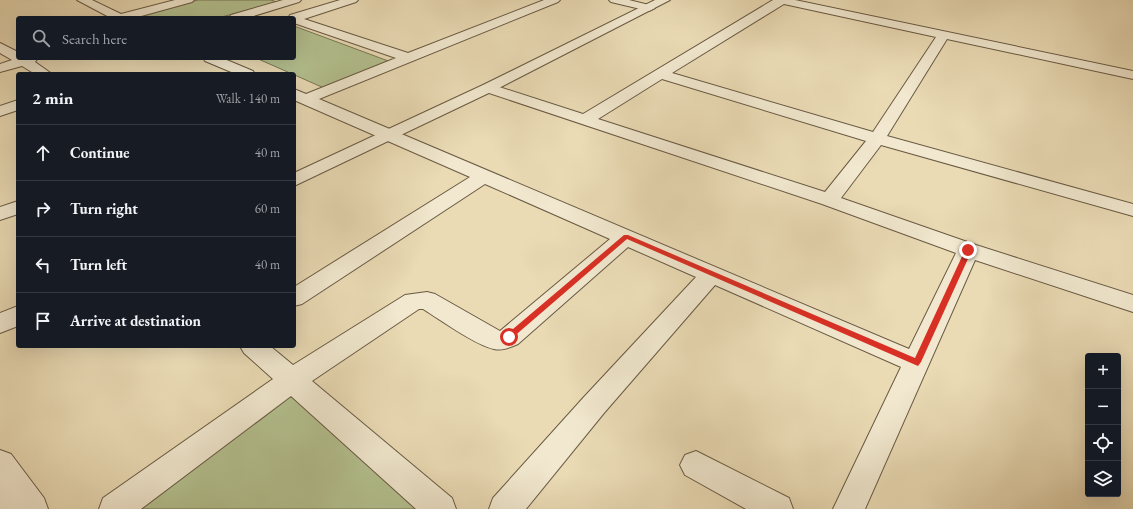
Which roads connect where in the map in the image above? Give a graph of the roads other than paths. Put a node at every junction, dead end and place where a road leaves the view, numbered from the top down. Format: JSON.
{"nodes":[{"id":1,"x":83,"y":0,"type":"edge"},
{"id":2,"x":188,"y":0,"type":"edge"},
{"id":3,"x":295,"y":0,"type":"edge"},
{"id":4,"x":352,"y":0,"type":"edge"},
{"id":5,"x":554,"y":0,"type":"edge"},
{"id":6,"x":615,"y":0,"type":"edge"},
{"id":7,"x":664,"y":0,"type":"edge"},
{"id":8,"x":781,"y":0,"type":"edge"},
{"id":9,"x":649,"y":8,"type":"junction"},
{"id":10,"x":265,"y":9,"type":"junction"},
{"id":11,"x":116,"y":16,"type":"edge"},
{"id":12,"x":128,"y":16,"type":"edge"},
{"id":13,"x":242,"y":16,"type":"edge"},
{"id":14,"x":284,"y":16,"type":"edge"},
{"id":15,"x":296,"y":18,"type":"edge"},
{"id":16,"x":296,"y":20,"type":"edge"},
{"id":17,"x":944,"y":35,"type":"junction"},
{"id":18,"x":0,"y":47,"type":"edge"},
{"id":19,"x":16,"y":57,"type":"edge"},
{"id":20,"x":408,"y":58,"type":"junction"},
{"id":21,"x":20,"y":60,"type":"edge"},
{"id":22,"x":30,"y":60,"type":"edge"},
{"id":23,"x":215,"y":60,"type":"edge"},
{"id":24,"x":23,"y":62,"type":"junction"},
{"id":25,"x":0,"y":68,"type":"edge"},
{"id":26,"x":41,"y":72,"type":"edge"},
{"id":27,"x":243,"y":72,"type":"edge"},
{"id":28,"x":660,"y":74,"type":"junction"},
{"id":29,"x":1133,"y":75,"type":"edge"},
{"id":30,"x":488,"y":88,"type":"junction"},
{"id":31,"x":300,"y":96,"type":"edge"},
{"id":32,"x":16,"y":106,"type":"edge"},
{"id":33,"x":0,"y":111,"type":"edge"},
{"id":34,"x":584,"y":120,"type":"junction"},
{"id":35,"x":388,"y":134,"type":"junction"},
{"id":36,"x":877,"y":139,"type":"junction"},
{"id":37,"x":484,"y":176,"type":"junction"},
{"id":38,"x":296,"y":179,"type":"edge"},
{"id":39,"x":829,"y":200,"type":"junction"},
{"id":40,"x":16,"y":208,"type":"edge"},
{"id":41,"x":1133,"y":210,"type":"edge"},
{"id":42,"x":0,"y":214,"type":"edge"},
{"id":43,"x":626,"y":237,"type":"junction"},
{"id":44,"x":968,"y":250,"type":"junction"},
{"id":45,"x":712,"y":274,"type":"junction"},
{"id":46,"x":296,"y":297,"type":"edge"},
{"id":47,"x":1133,"y":304,"type":"edge"},
{"id":48,"x":16,"y":316,"type":"edge"},
{"id":49,"x":0,"y":324,"type":"edge"},
{"id":50,"x":255,"y":348,"type":"edge"},
{"id":51,"x":918,"y":362,"type":"junction"},
{"id":52,"x":292,"y":380,"type":"junction"},
{"id":53,"x":0,"y":464,"type":"edge"},
{"id":54,"x":696,"y":465,"type":"dead end"},
{"id":55,"x":18,"y":504,"type":"edge"},
{"id":56,"x":115,"y":509,"type":"edge"},
{"id":57,"x":440,"y":509,"type":"edge"},
{"id":58,"x":505,"y":509,"type":"edge"},
{"id":59,"x":777,"y":509,"type":"edge"},
{"id":60,"x":849,"y":509,"type":"edge"}],
"edges":[{"from":1,"to":11,"type":"street"},
{"from":2,"to":12,"type":"street"},
{"from":3,"to":10,"type":"street"},
{"from":4,"to":15,"type":"street"},
{"from":5,"to":20,"type":"street"},
{"from":6,"to":9,"type":"street"},
{"from":7,"to":9,"type":"street"},
{"from":8,"to":17,"type":"street"},
{"from":8,"to":28,"type":"street"},
{"from":9,"to":30,"type":"street"},
{"from":10,"to":13,"type":"street"},
{"from":10,"to":14,"type":"street"},
{"from":16,"to":20,"type":"street"},
{"from":17,"to":29,"type":"street"},
{"from":17,"to":36,"type":"street"},
{"from":18,"to":19,"type":"street"},
{"from":20,"to":31,"type":"street"},
{"from":21,"to":24,"type":"street"},
{"from":22,"to":24,"type":"street"},
{"from":23,"to":27,"type":"street"},
{"from":24,"to":25,"type":"street"},
{"from":24,"to":26,"type":"street"},
{"from":28,"to":34,"type":"street"},
{"from":28,"to":36,"type":"street"},
{"from":30,"to":34,"type":"street"},
{"from":30,"to":35,"type":"street"},
{"from":31,"to":35,"type":"street"},
{"from":32,"to":33,"type":"street"},
{"from":34,"to":39,"type":"street"},
{"from":35,"to":37,"type":"street"},
{"from":35,"to":38,"type":"street"},
{"from":36,"to":39,"type":"street"},
{"from":36,"to":41,"type":"street"},
{"from":37,"to":43,"type":"street"},
{"from":37,"to":46,"type":"street"},
{"from":39,"to":44,"type":"street"},
{"from":40,"to":42,"type":"street"},
{"from":43,"to":45,"type":"street"},
{"from":43,"to":52,"type":"street"},
{"from":44,"to":47,"type":"street"},
{"from":44,"to":51,"type":"street"},
{"from":45,"to":51,"type":"street"},
{"from":45,"to":58,"type":"street"},
{"from":48,"to":49,"type":"street"},
{"from":50,"to":52,"type":"street"},
{"from":51,"to":60,"type":"street"},
{"from":52,"to":56,"type":"street"},
{"from":52,"to":57,"type":"street"},
{"from":53,"to":55,"type":"street"},
{"from":54,"to":59,"type":"street"}]}
